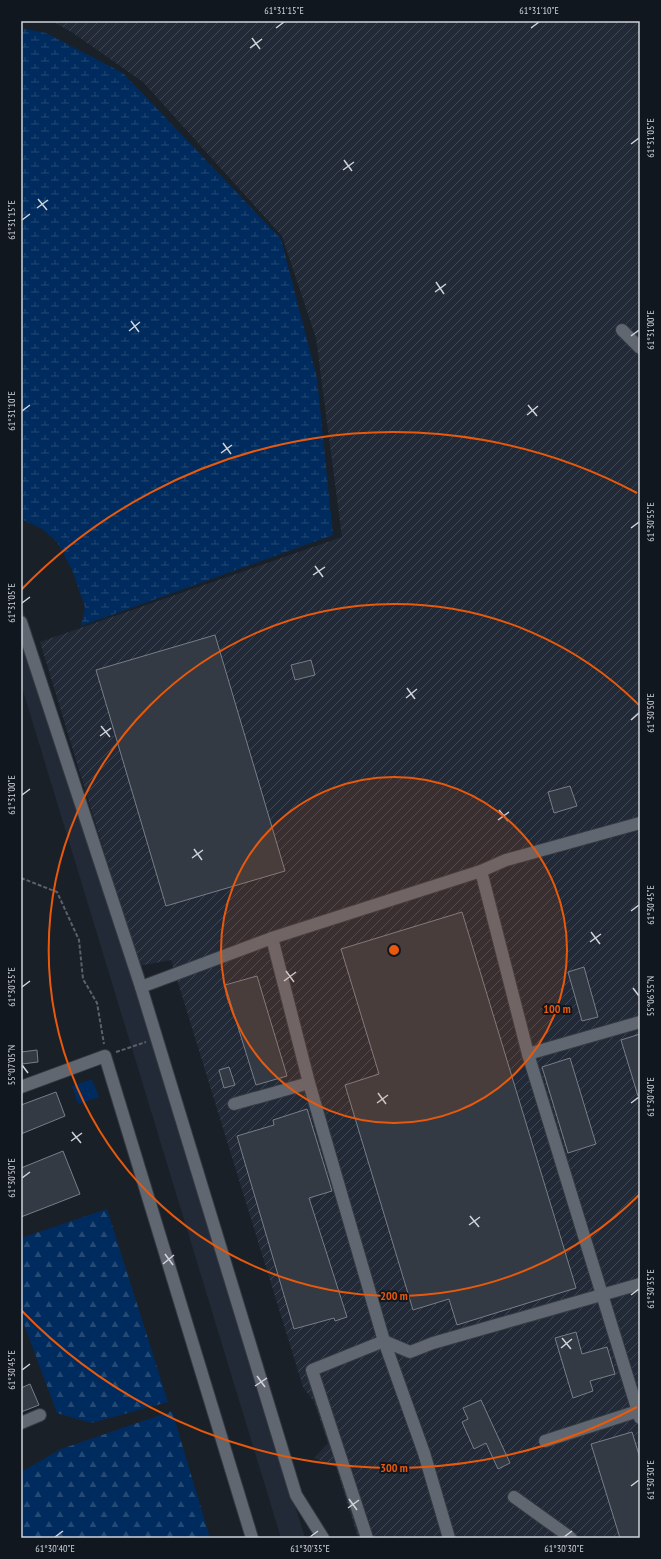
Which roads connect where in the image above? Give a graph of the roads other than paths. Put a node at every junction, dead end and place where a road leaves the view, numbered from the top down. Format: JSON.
{"nodes":[{"id":1,"x":622,"y":330,"type":"dead end"},
{"id":2,"x":640,"y":348,"type":"edge"},
{"id":3,"x":21,"y":622,"type":"edge"},
{"id":4,"x":640,"y":823,"type":"edge"},
{"id":5,"x":481,"y":871,"type":"junction"},
{"id":6,"x":272,"y":938,"type":"junction"},
{"id":7,"x":141,"y":988,"type":"junction"},
{"id":8,"x":640,"y":1022,"type":"edge"},
{"id":9,"x":528,"y":1054,"type":"junction"},
{"id":10,"x":309,"y":1083,"type":"junction"},
{"id":11,"x":21,"y":1087,"type":"edge"},
{"id":12,"x":234,"y":1104,"type":"dead end"},
{"id":13,"x":640,"y":1284,"type":"edge"},
{"id":14,"x":602,"y":1294,"type":"junction"},
{"id":15,"x":384,"y":1342,"type":"junction"},
{"id":16,"x":40,"y":1415,"type":"dead end"},
{"id":17,"x":639,"y":1415,"type":"edge"},
{"id":18,"x":21,"y":1423,"type":"edge"},
{"id":19,"x":545,"y":1441,"type":"dead end"},
{"id":20,"x":514,"y":1497,"type":"dead end"},
{"id":21,"x":252,"y":1538,"type":"edge"},
{"id":22,"x":323,"y":1538,"type":"edge"},
{"id":23,"x":367,"y":1538,"type":"edge"},
{"id":24,"x":448,"y":1538,"type":"edge"},
{"id":25,"x":571,"y":1538,"type":"edge"}],
"edges":[{"from":1,"to":2,"type":"street"},
{"from":3,"to":7,"type":"street"},
{"from":4,"to":5,"type":"street"},
{"from":5,"to":6,"type":"street"},
{"from":5,"to":9,"type":"street"},
{"from":6,"to":7,"type":"street"},
{"from":6,"to":10,"type":"street"},
{"from":7,"to":22,"type":"street"},
{"from":8,"to":9,"type":"street"},
{"from":9,"to":14,"type":"street"},
{"from":10,"to":12,"type":"street"},
{"from":10,"to":15,"type":"street"},
{"from":11,"to":21,"type":"street"},
{"from":13,"to":14,"type":"street"},
{"from":14,"to":15,"type":"street"},
{"from":14,"to":17,"type":"street"},
{"from":15,"to":23,"type":"street"},
{"from":15,"to":24,"type":"street"},
{"from":16,"to":18,"type":"street"},
{"from":17,"to":19,"type":"street"},
{"from":20,"to":25,"type":"street"}]}
